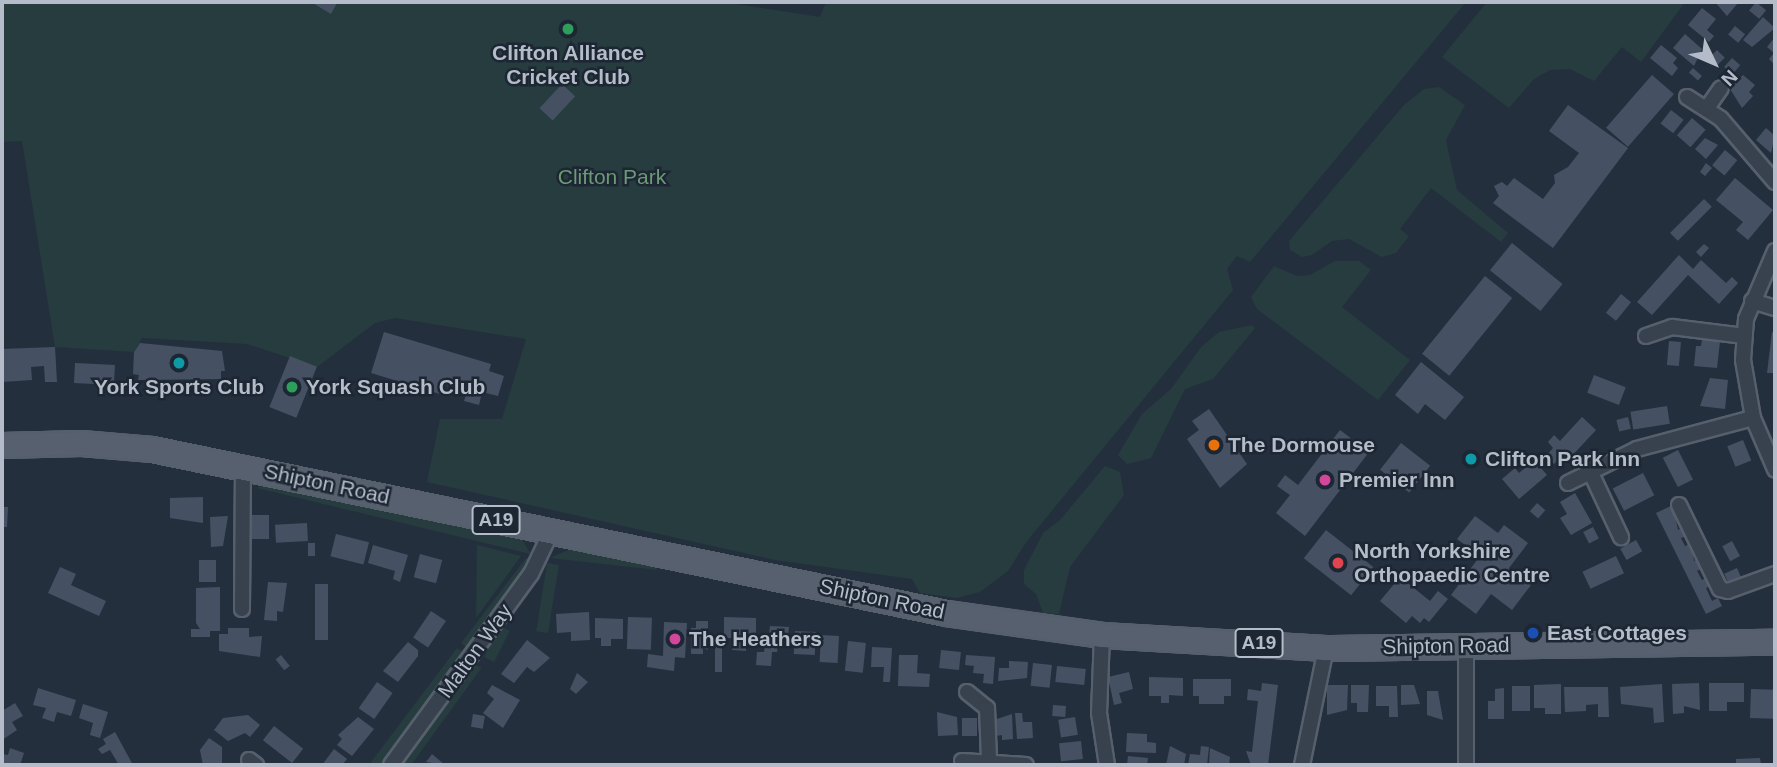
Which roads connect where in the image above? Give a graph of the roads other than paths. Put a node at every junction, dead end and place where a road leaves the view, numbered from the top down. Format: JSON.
{"nodes":[{"id":1,"x":1721,"y":88,"type":"dead end"},
{"id":2,"x":1687,"y":97,"type":"dead end"},
{"id":3,"x":1707,"y":108,"type":"junction"},
{"id":4,"x":1775,"y":183,"type":"edge"},
{"id":5,"x":1775,"y":251,"type":"edge"},
{"id":6,"x":1752,"y":301,"type":"junction"},
{"id":7,"x":1775,"y":308,"type":"edge"},
{"id":8,"x":1646,"y":336,"type":"dead end"},
{"id":9,"x":1744,"y":336,"type":"junction"},
{"id":10,"x":1753,"y":418,"type":"junction"},
{"id":11,"x":2,"y":445,"type":"edge"},
{"id":12,"x":243,"y":467,"type":"junction"},
{"id":13,"x":1775,"y":469,"type":"edge"},
{"id":14,"x":1591,"y":473,"type":"junction"},
{"id":15,"x":1569,"y":483,"type":"dead end"},
{"id":16,"x":1679,"y":505,"type":"dead end"},
{"id":17,"x":551,"y":532,"type":"junction"},
{"id":18,"x":1621,"y":537,"type":"dead end"},
{"id":19,"x":1775,"y":573,"type":"edge"},
{"id":20,"x":242,"y":609,"type":"dead end"},
{"id":21,"x":1102,"y":635,"type":"junction"},
{"id":22,"x":1775,"y":642,"type":"edge"},
{"id":23,"x":1466,"y":646,"type":"junction"},
{"id":24,"x":1325,"y":648,"type":"junction"},
{"id":25,"x":967,"y":692,"type":"dead end"},
{"id":26,"x":962,"y":761,"type":"dead end"},
{"id":27,"x":989,"y":761,"type":"junction"},
{"id":28,"x":391,"y":765,"type":"edge"},
{"id":29,"x":1026,"y":765,"type":"edge"},
{"id":30,"x":1107,"y":765,"type":"edge"},
{"id":31,"x":1301,"y":765,"type":"edge"},
{"id":32,"x":1466,"y":765,"type":"edge"}],
"edges":[{"from":1,"to":3,"type":"street"},
{"from":2,"to":3,"type":"street"},
{"from":3,"to":4,"type":"street"},
{"from":5,"to":6,"type":"street"},
{"from":6,"to":7,"type":"street"},
{"from":6,"to":9,"type":"street"},
{"from":8,"to":9,"type":"street"},
{"from":9,"to":10,"type":"street"},
{"from":10,"to":13,"type":"street"},
{"from":10,"to":14,"type":"street"},
{"from":11,"to":12,"type":"main road","name":"Shipton Road","number":"A19"},
{"from":12,"to":17,"type":"main road","name":"Shipton Road","number":"A19"},
{"from":12,"to":20,"type":"street"},
{"from":14,"to":15,"type":"street"},
{"from":14,"to":18,"type":"street"},
{"from":16,"to":19,"type":"street"},
{"from":17,"to":21,"type":"main road","name":"Shipton Road","number":"A19"},
{"from":17,"to":28,"type":"street","name":"Malton Way"},
{"from":21,"to":24,"type":"main road","name":"Shipton Road","number":"A19"},
{"from":21,"to":30,"type":"street"},
{"from":22,"to":23,"type":"main road","name":"Shipton Road","number":"A19"},
{"from":23,"to":24,"type":"main road","name":"Shipton Road","number":"A19"},
{"from":23,"to":32,"type":"street"},
{"from":24,"to":31,"type":"street"},
{"from":25,"to":27,"type":"street"},
{"from":26,"to":27,"type":"street"},
{"from":27,"to":29,"type":"street"}]}
